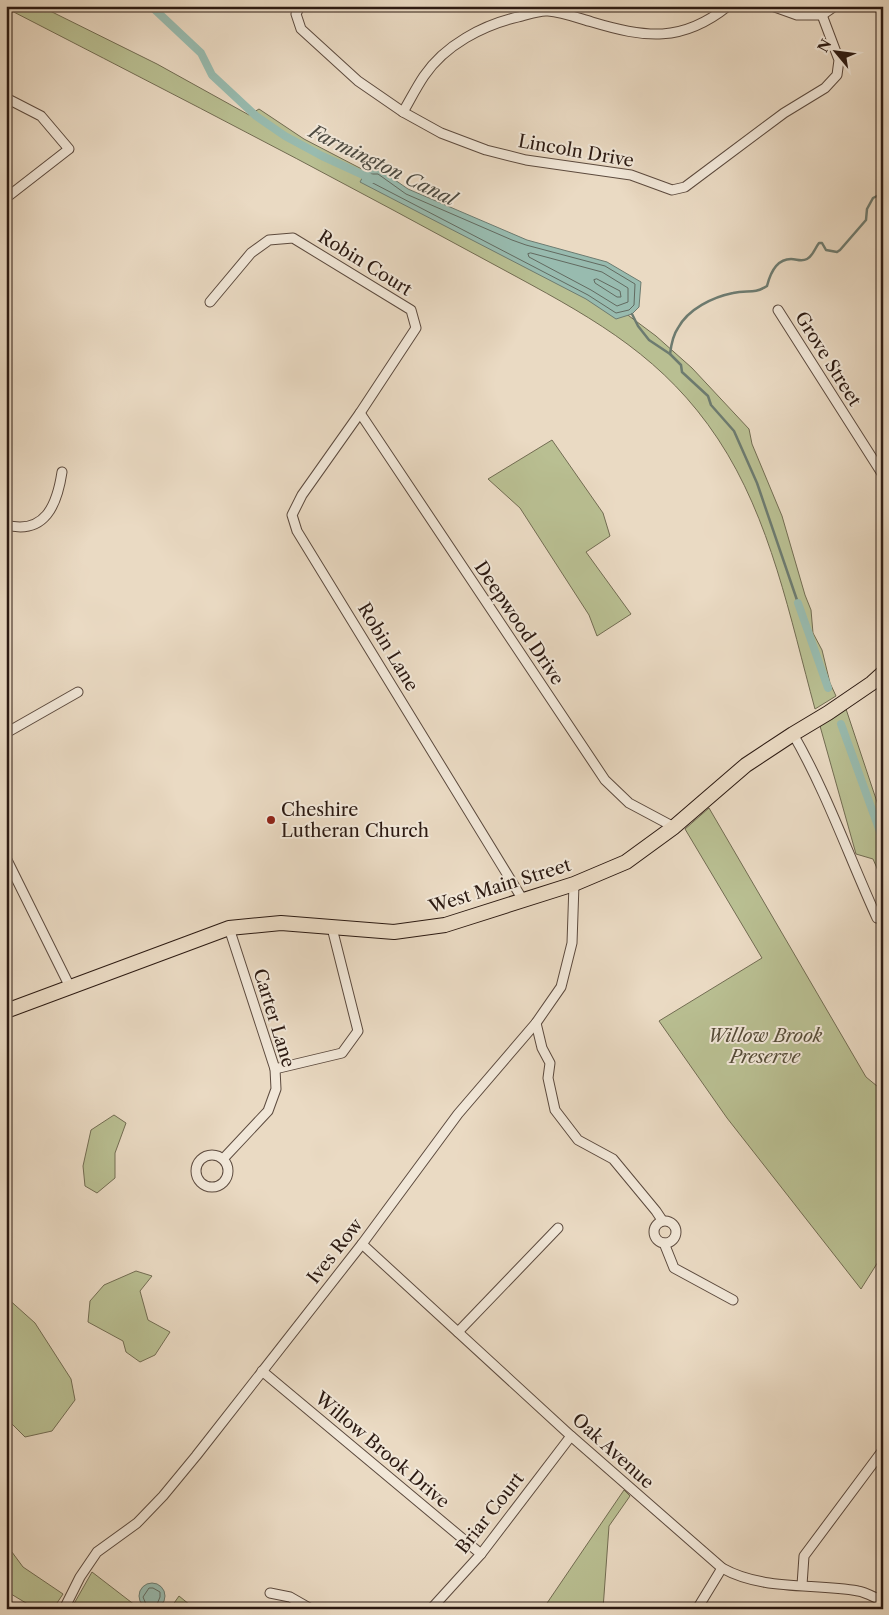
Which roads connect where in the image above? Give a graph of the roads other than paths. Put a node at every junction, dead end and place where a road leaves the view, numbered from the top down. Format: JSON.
{"nodes":[{"id":1,"x":300,"y":6,"type":"edge"},
{"id":2,"x":728,"y":6,"type":"edge"},
{"id":3,"x":772,"y":6,"type":"edge"},
{"id":4,"x":835,"y":6,"type":"edge"},
{"id":5,"x":546,"y":8,"type":"edge"},
{"id":6,"x":822,"y":15,"type":"junction"},
{"id":7,"x":6,"y":98,"type":"edge"},
{"id":8,"x":403,"y":112,"type":"junction"},
{"id":9,"x":6,"y":198,"type":"edge"},
{"id":10,"x":210,"y":302,"type":"dead end"},
{"id":11,"x":778,"y":310,"type":"dead end"},
{"id":12,"x":360,"y":413,"type":"junction"},
{"id":13,"x":62,"y":472,"type":"dead end"},
{"id":14,"x":883,"y":476,"type":"edge"},
{"id":15,"x":6,"y":525,"type":"edge"},
{"id":16,"x":883,"y":672,"type":"edge"},
{"id":17,"x":78,"y":692,"type":"dead end"},
{"id":18,"x":6,"y":733,"type":"edge"},
{"id":19,"x":793,"y":734,"type":"junction"},
{"id":20,"x":674,"y":827,"type":"junction"},
{"id":21,"x":6,"y":858,"type":"edge"},
{"id":22,"x":574,"y":884,"type":"junction"},
{"id":23,"x":523,"y":900,"type":"junction"},
{"id":24,"x":877,"y":918,"type":"dead end"},
{"id":25,"x":229,"y":928,"type":"junction"},
{"id":26,"x":332,"y":928,"type":"junction"},
{"id":27,"x":70,"y":987,"type":"junction"},
{"id":28,"x":6,"y":1011,"type":"edge"},
{"id":29,"x":536,"y":1022,"type":"junction"},
{"id":30,"x":276,"y":1069,"type":"junction"},
{"id":31,"x":223,"y":1160,"type":"dead end"},
{"id":32,"x":662,"y":1220,"type":"junction"},
{"id":33,"x":558,"y":1228,"type":"dead end"},
{"id":34,"x":664,"y":1243,"type":"junction"},
{"id":35,"x":362,"y":1244,"type":"junction"},
{"id":36,"x":733,"y":1300,"type":"dead end"},
{"id":37,"x":458,"y":1332,"type":"junction"},
{"id":38,"x":262,"y":1371,"type":"junction"},
{"id":39,"x":571,"y":1436,"type":"junction"},
{"id":40,"x":883,"y":1450,"type":"edge"},
{"id":41,"x":481,"y":1554,"type":"junction"},
{"id":42,"x":722,"y":1568,"type":"junction"},
{"id":43,"x":802,"y":1585,"type":"junction"},
{"id":44,"x":270,"y":1593,"type":"dead end"},
{"id":45,"x":883,"y":1601,"type":"edge"},
{"id":46,"x":64,"y":1609,"type":"edge"},
{"id":47,"x":310,"y":1609,"type":"edge"},
{"id":48,"x":431,"y":1609,"type":"edge"},
{"id":49,"x":697,"y":1609,"type":"edge"}],
"edges":[{"from":1,"to":8,"type":"street","name":"Lincoln Drive"},
{"from":2,"to":5,"type":"street"},
{"from":3,"to":6,"type":"street"},
{"from":4,"to":6,"type":"street"},
{"from":5,"to":8,"type":"street"},
{"from":6,"to":8,"type":"street","name":"Lincoln Drive"},
{"from":7,"to":9,"type":"street"},
{"from":10,"to":12,"type":"street","name":"Robin Court"},
{"from":11,"to":14,"type":"street","name":"Grove Street"},
{"from":12,"to":20,"type":"street","name":"Deepwood Drive"},
{"from":12,"to":23,"type":"street","name":"Robin Lane"},
{"from":13,"to":15,"type":"street"},
{"from":16,"to":19,"type":"main road","name":"West Main Street"},
{"from":17,"to":18,"type":"street"},
{"from":19,"to":20,"type":"main road","name":"West Main Street"},
{"from":19,"to":24,"type":"street"},
{"from":20,"to":22,"type":"main road","name":"West Main Street"},
{"from":21,"to":27,"type":"street"},
{"from":22,"to":23,"type":"main road","name":"West Main Street"},
{"from":22,"to":29,"type":"street","name":"Ives Row"},
{"from":23,"to":26,"type":"main road","name":"West Main Street"},
{"from":25,"to":26,"type":"main road","name":"West Main Street"},
{"from":25,"to":27,"type":"main road","name":"West Main Street"},
{"from":25,"to":30,"type":"street","name":"Carter Lane"},
{"from":26,"to":30,"type":"street"},
{"from":27,"to":28,"type":"main road","name":"West Main Street"},
{"from":29,"to":32,"type":"street"},
{"from":29,"to":35,"type":"street","name":"Ives Row"},
{"from":30,"to":31,"type":"street","name":"Carter Lane"},
{"from":32,"to":34,"type":"street"},
{"from":32,"to":34,"type":"street"},
{"from":33,"to":37,"type":"street"},
{"from":34,"to":36,"type":"street"},
{"from":35,"to":37,"type":"street","name":"Oak Avenue"},
{"from":35,"to":38,"type":"street","name":"Ives Row"},
{"from":37,"to":39,"type":"street","name":"Oak Avenue"},
{"from":38,"to":41,"type":"street","name":"Willow Brook Drive"},
{"from":38,"to":46,"type":"street","name":"Ives Row"},
{"from":39,"to":41,"type":"street","name":"Briar Court"},
{"from":39,"to":42,"type":"street","name":"Oak Avenue"},
{"from":40,"to":43,"type":"street"},
{"from":41,"to":48,"type":"street","name":"Briar Court"},
{"from":42,"to":43,"type":"street","name":"Oak Avenue"},
{"from":42,"to":49,"type":"street"},
{"from":43,"to":45,"type":"street","name":"Oak Avenue"},
{"from":44,"to":47,"type":"street"}]}
